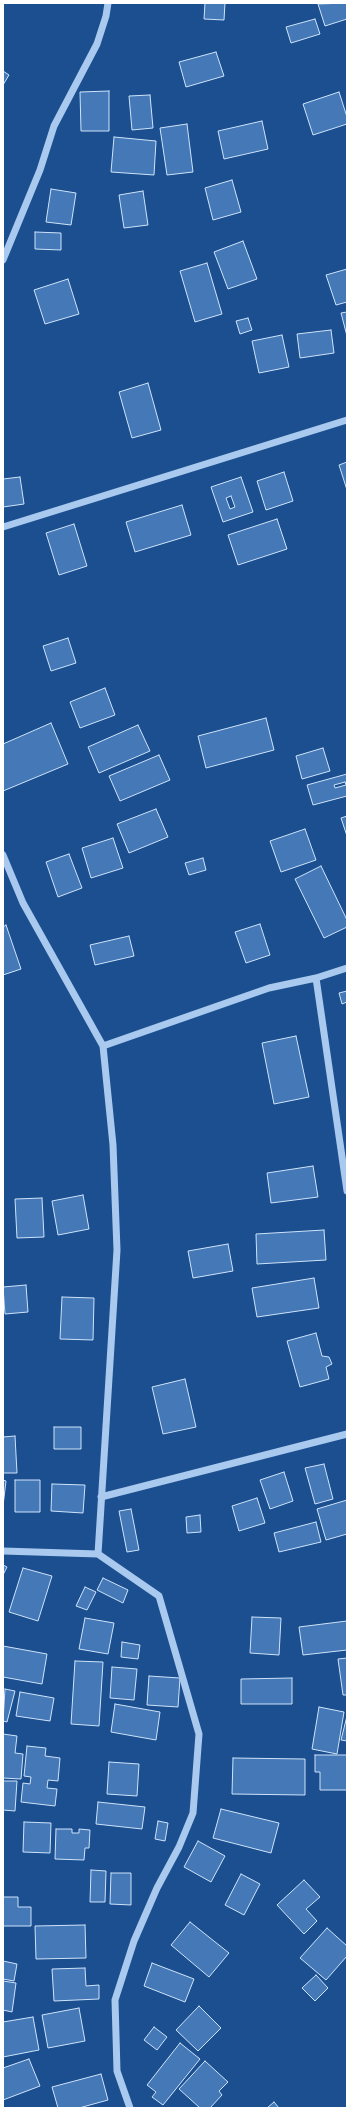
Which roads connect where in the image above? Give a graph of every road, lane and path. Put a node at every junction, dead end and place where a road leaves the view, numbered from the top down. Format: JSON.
{"nodes":[{"id":1,"x":108,"y":3,"type":"edge"},
{"id":2,"x":3,"y":260,"type":"edge"},
{"id":3,"x":347,"y":420,"type":"edge"},
{"id":4,"x":3,"y":527,"type":"edge"},
{"id":5,"x":3,"y":855,"type":"edge"},
{"id":6,"x":347,"y":968,"type":"edge"},
{"id":7,"x":316,"y":978,"type":"junction"},
{"id":8,"x":103,"y":1046,"type":"junction"},
{"id":9,"x":347,"y":1191,"type":"edge"},
{"id":10,"x":347,"y":1434,"type":"edge"},
{"id":11,"x":101,"y":1497,"type":"junction"},
{"id":12,"x":3,"y":1551,"type":"edge"},
{"id":13,"x":98,"y":1554,"type":"junction"},
{"id":14,"x":130,"y":2108,"type":"edge"}],
"edges":[{"from":1,"to":2,"type":"street"},
{"from":3,"to":4,"type":"street"},
{"from":5,"to":8,"type":"street"},
{"from":6,"to":7,"type":"street"},
{"from":7,"to":8,"type":"street"},
{"from":7,"to":9,"type":"street"},
{"from":8,"to":11,"type":"street"},
{"from":10,"to":11,"type":"street"},
{"from":11,"to":13,"type":"street"},
{"from":12,"to":13,"type":"street"},
{"from":13,"to":14,"type":"street"}]}
